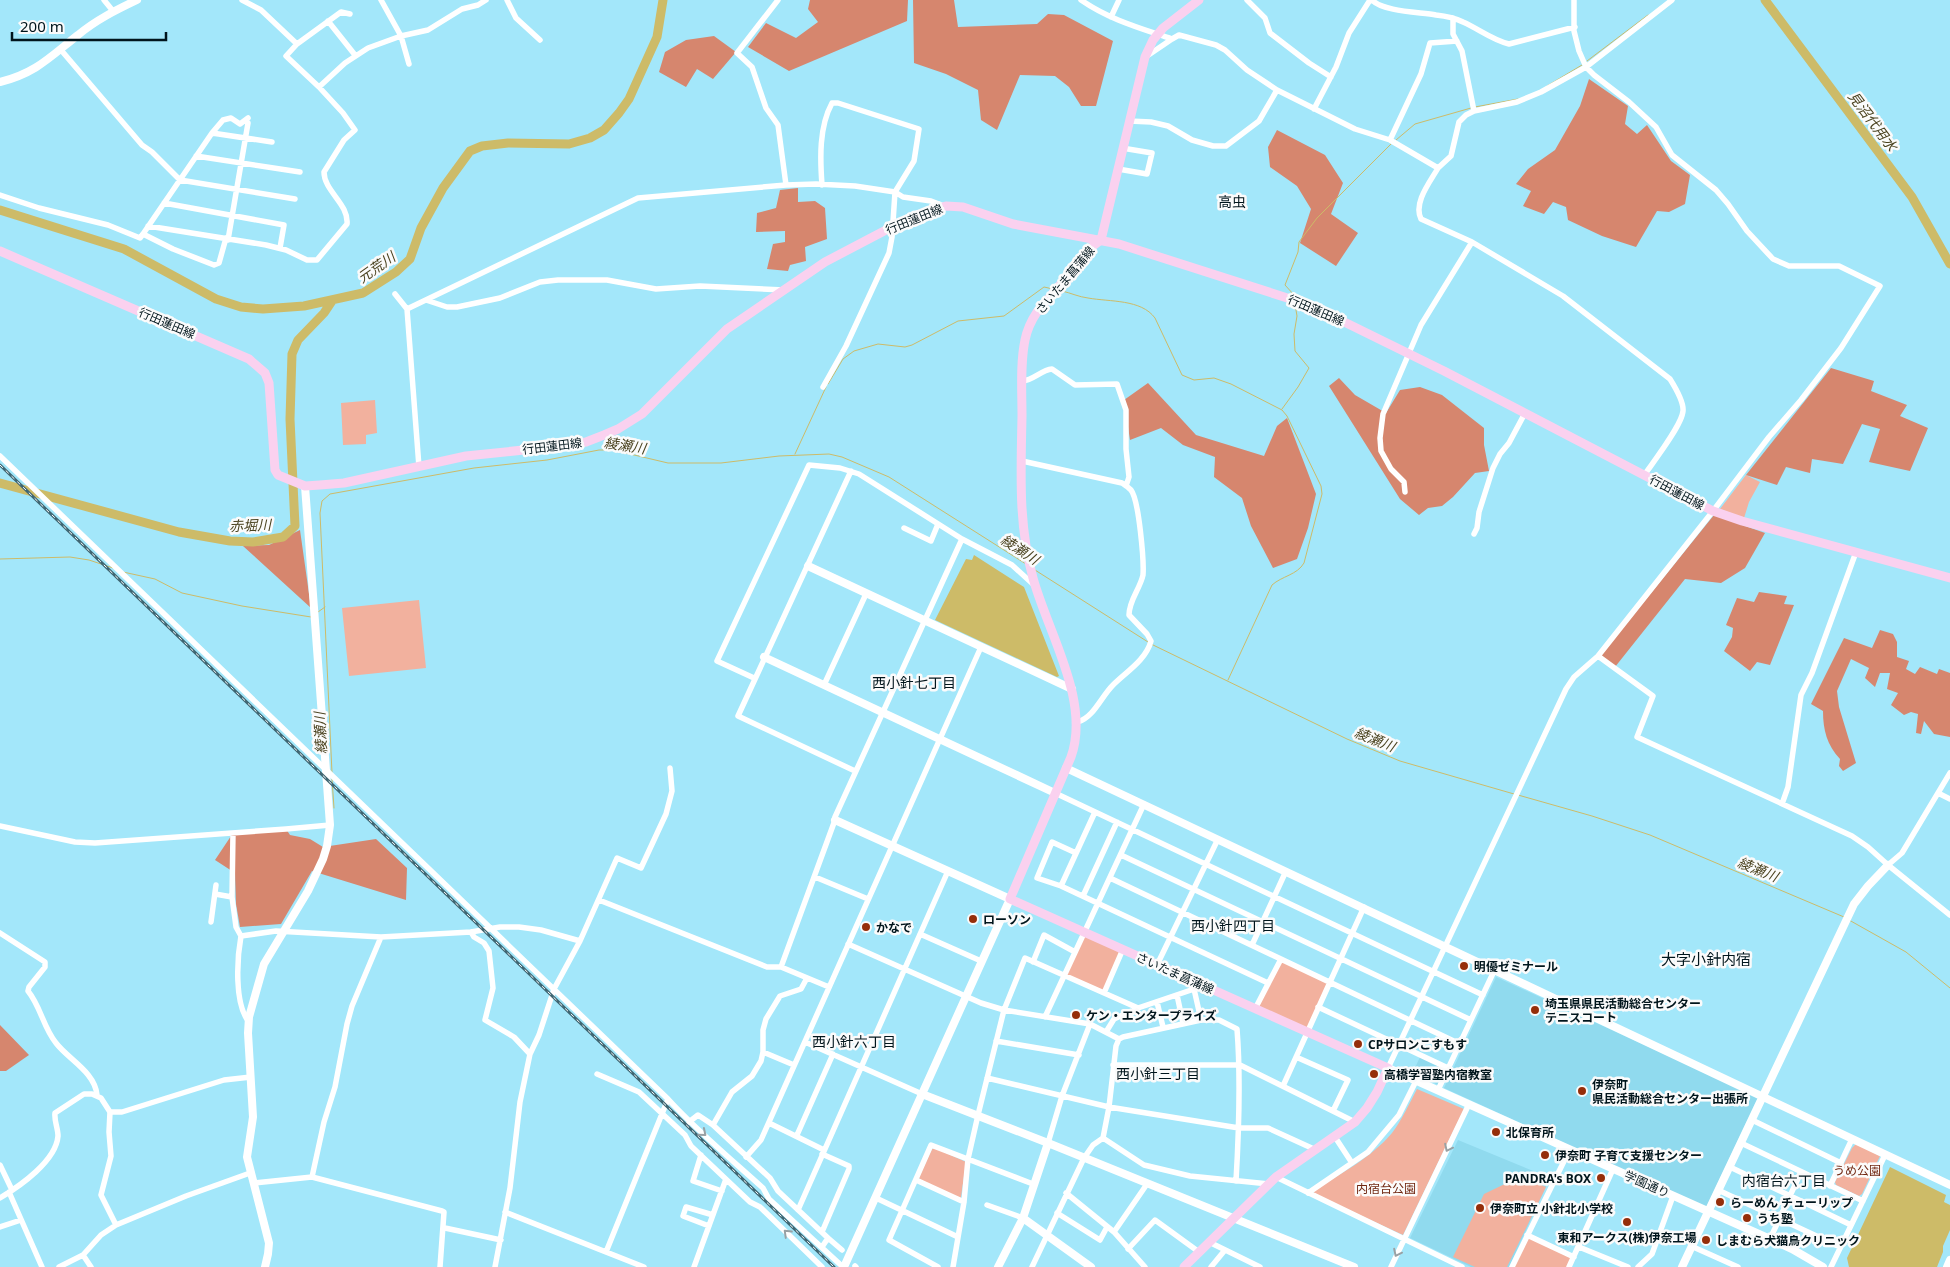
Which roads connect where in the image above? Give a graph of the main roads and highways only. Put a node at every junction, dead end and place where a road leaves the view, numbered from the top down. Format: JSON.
{"nodes":[{"id":1,"x":1199,"y":0,"type":"edge"},
{"id":2,"x":1101,"y":240,"type":"junction"},
{"id":3,"x":0,"y":251,"type":"edge"},
{"id":4,"x":1950,"y":578,"type":"edge"},
{"id":5,"x":1184,"y":1267,"type":"edge"}],
"edges":[{"from":1,"to":2,"type":"main road","name":"さいたま菖蒲線"},
{"from":2,"to":3,"type":"main road","name":"行田蓮田線"},
{"from":2,"to":4,"type":"main road","name":"行田蓮田線"},
{"from":2,"to":5,"type":"main road","name":"さいたま菖蒲線"}]}
